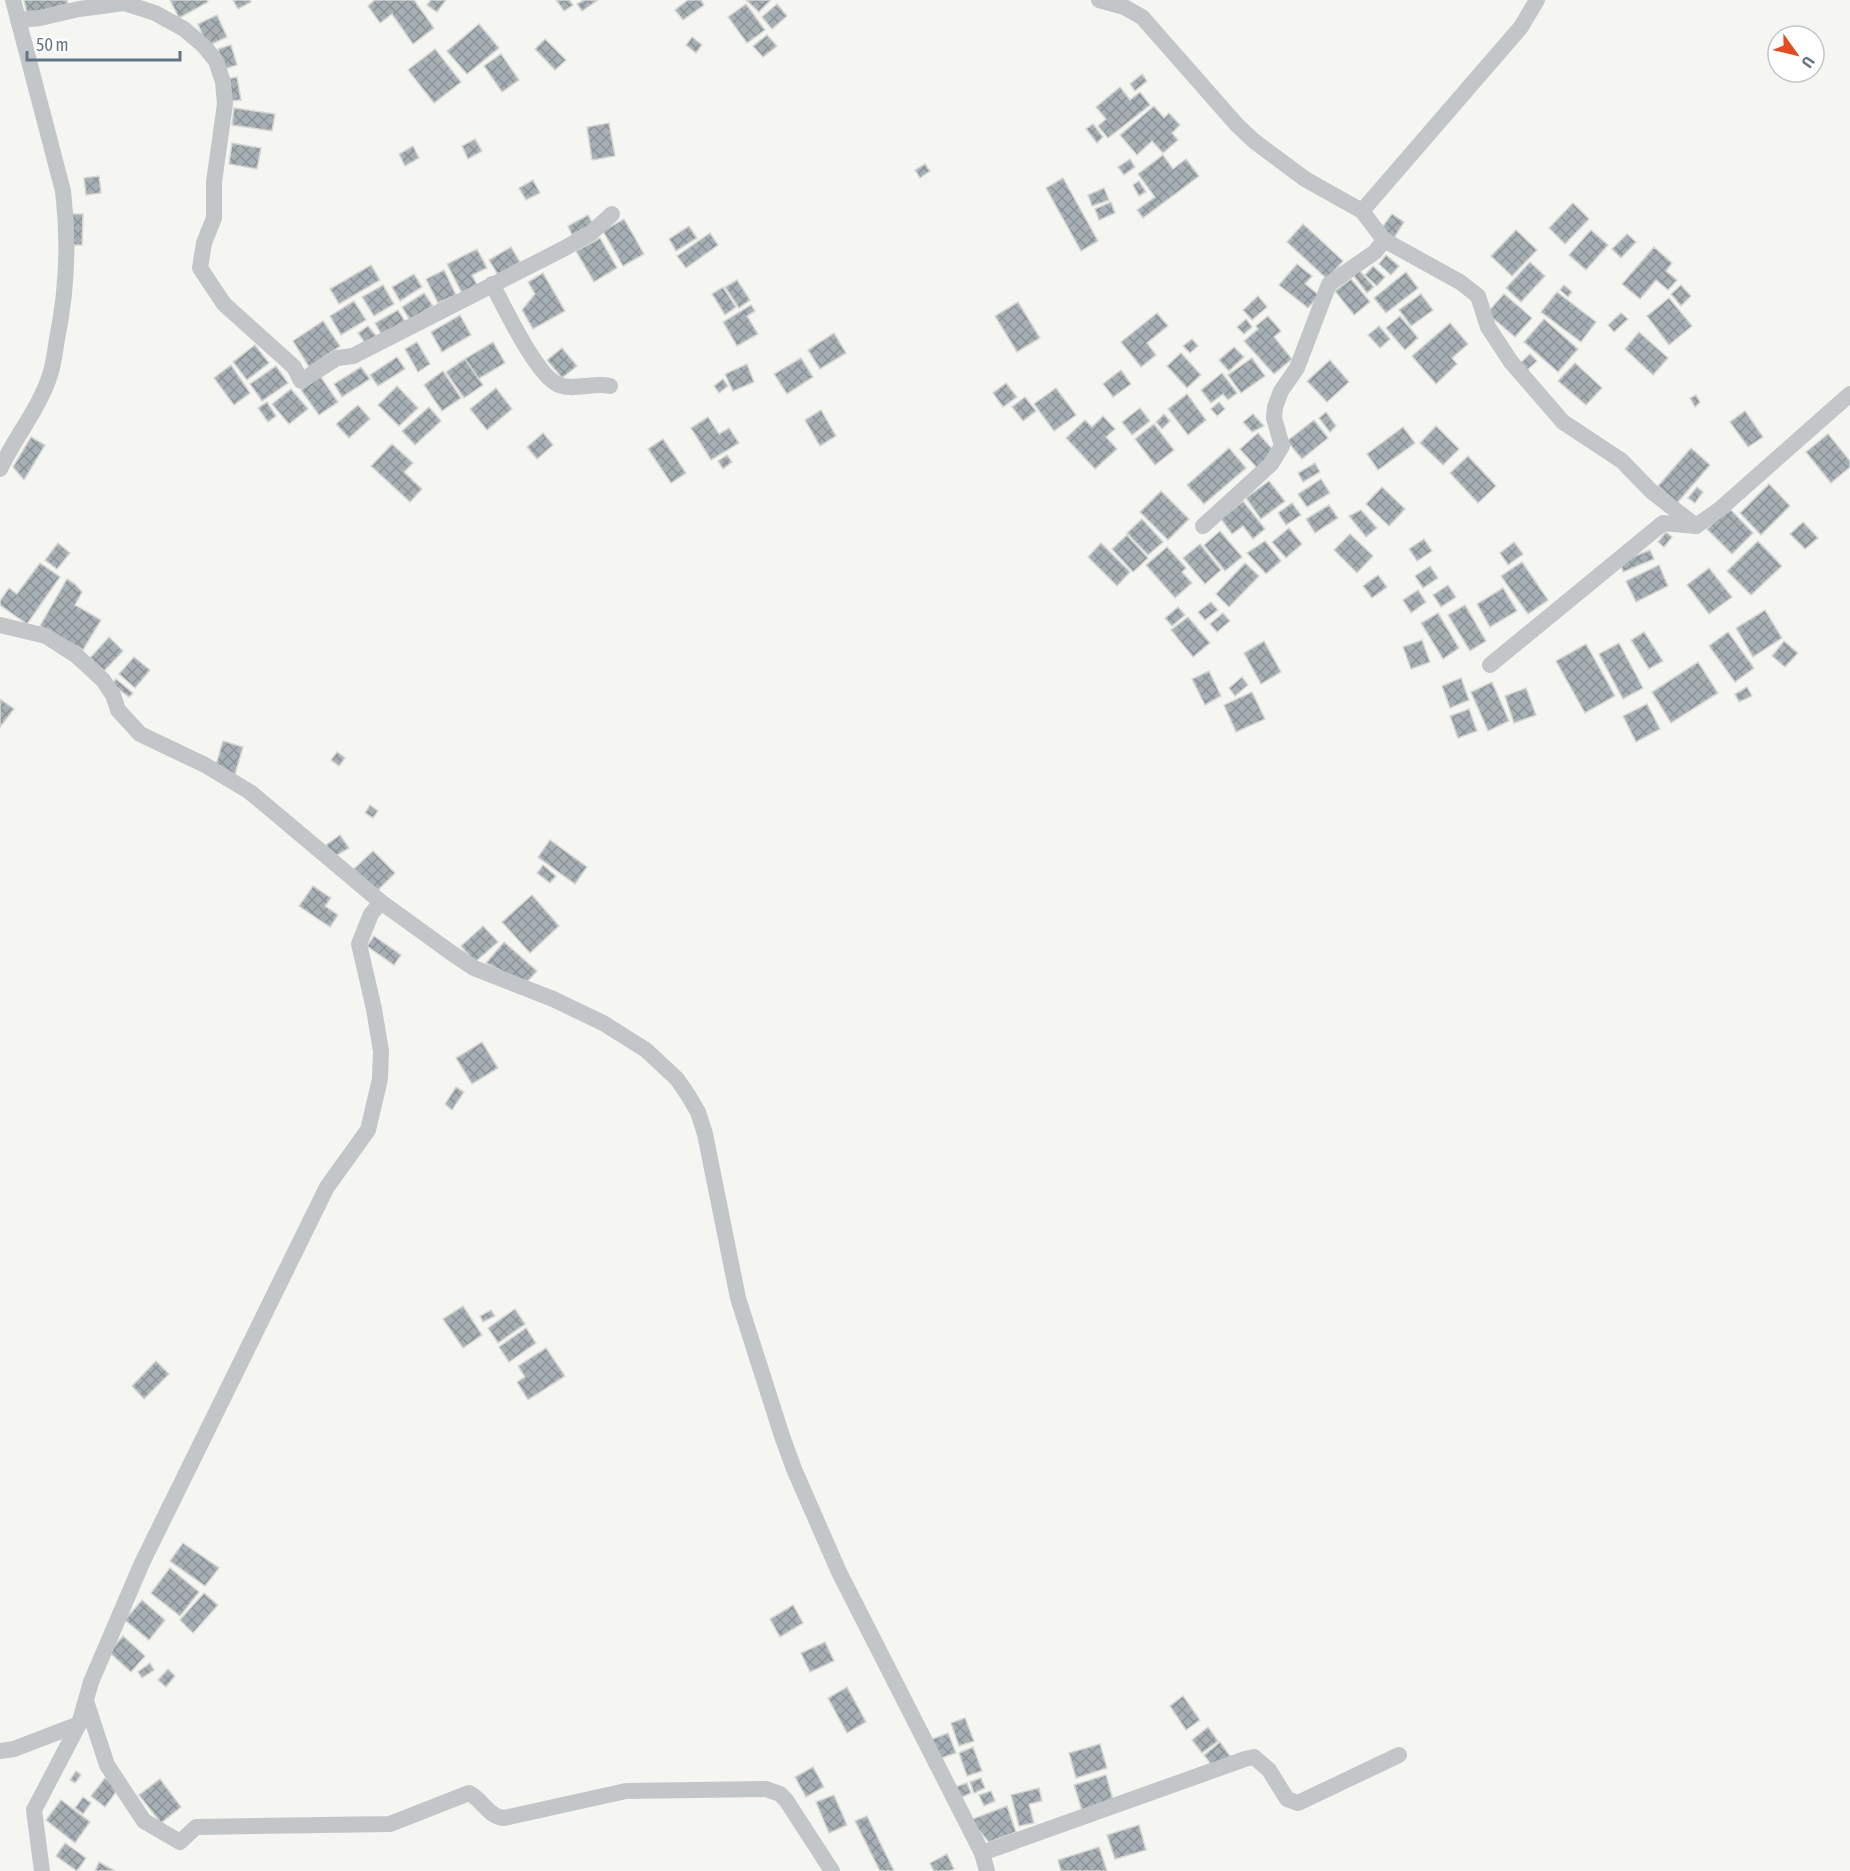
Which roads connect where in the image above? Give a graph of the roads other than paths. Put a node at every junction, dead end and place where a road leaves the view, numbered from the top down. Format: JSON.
{"nodes":[{"id":1,"x":13,"y":0,"type":"edge"},
{"id":2,"x":1100,"y":0,"type":"edge"},
{"id":3,"x":1538,"y":0,"type":"edge"},
{"id":4,"x":18,"y":20,"type":"junction"},
{"id":5,"x":1362,"y":212,"type":"junction"},
{"id":6,"x":612,"y":214,"type":"dead end"},
{"id":7,"x":1384,"y":240,"type":"junction"},
{"id":8,"x":492,"y":284,"type":"junction"},
{"id":9,"x":610,"y":386,"type":"dead end"},
{"id":10,"x":1850,"y":394,"type":"edge"},
{"id":11,"x":0,"y":469,"type":"edge"},
{"id":12,"x":1203,"y":526,"type":"dead end"},
{"id":13,"x":1696,"y":526,"type":"junction"},
{"id":14,"x":0,"y":625,"type":"edge"},
{"id":15,"x":1490,"y":664,"type":"dead end"},
{"id":16,"x":381,"y":902,"type":"junction"},
{"id":17,"x":86,"y":1701,"type":"junction"},
{"id":18,"x":79,"y":1724,"type":"junction"},
{"id":19,"x":0,"y":1751,"type":"edge"},
{"id":20,"x":1399,"y":1755,"type":"dead end"},
{"id":21,"x":982,"y":1853,"type":"junction"},
{"id":22,"x":42,"y":1871,"type":"edge"},
{"id":23,"x":832,"y":1871,"type":"edge"},
{"id":24,"x":987,"y":1871,"type":"edge"}],
"edges":[{"from":1,"to":4,"type":"street"},
{"from":2,"to":5,"type":"street"},
{"from":3,"to":5,"type":"street"},
{"from":4,"to":8,"type":"street"},
{"from":4,"to":11,"type":"street"},
{"from":5,"to":7,"type":"street"},
{"from":6,"to":8,"type":"street"},
{"from":7,"to":12,"type":"street"},
{"from":7,"to":13,"type":"street"},
{"from":8,"to":9,"type":"street"},
{"from":10,"to":13,"type":"street"},
{"from":13,"to":15,"type":"street"},
{"from":14,"to":16,"type":"street"},
{"from":16,"to":17,"type":"street"},
{"from":16,"to":21,"type":"street"},
{"from":17,"to":18,"type":"street"},
{"from":17,"to":23,"type":"street"},
{"from":18,"to":19,"type":"street"},
{"from":18,"to":22,"type":"street"},
{"from":20,"to":21,"type":"street"},
{"from":21,"to":24,"type":"street"}]}
